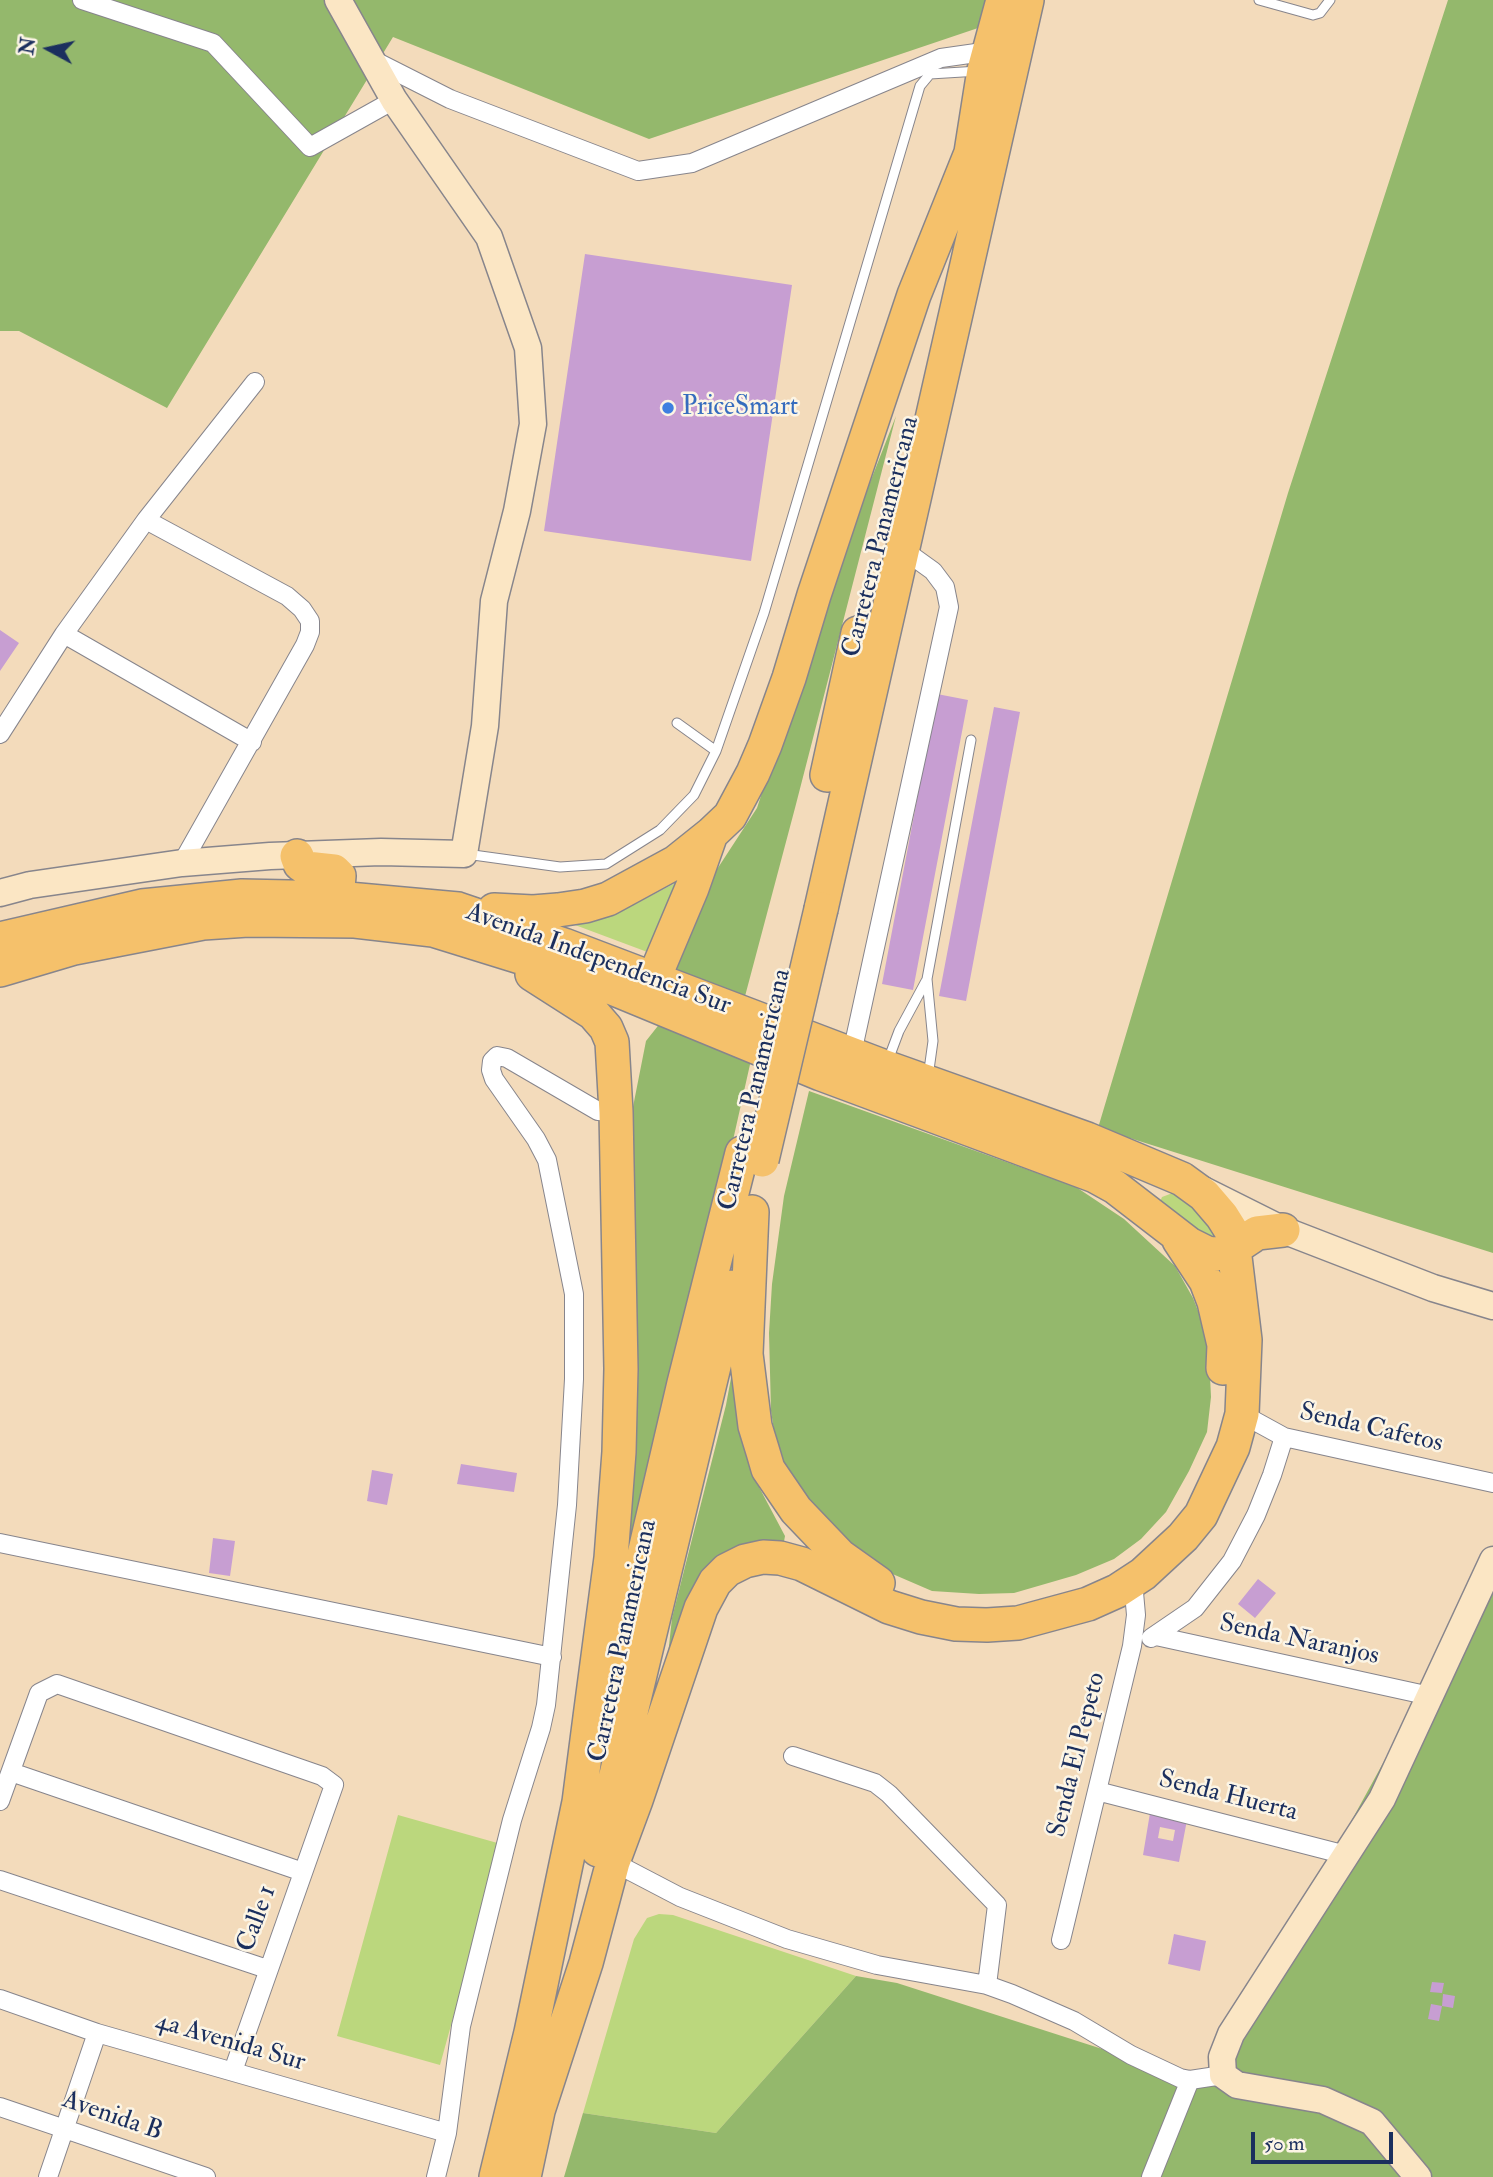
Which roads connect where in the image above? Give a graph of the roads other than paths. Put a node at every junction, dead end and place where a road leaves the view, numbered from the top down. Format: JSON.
{"nodes":[{"id":1,"x":82,"y":0,"type":"edge"},
{"id":2,"x":338,"y":0,"type":"edge"},
{"id":3,"x":1003,"y":0,"type":"edge"},
{"id":4,"x":1027,"y":0,"type":"edge"},
{"id":5,"x":1259,"y":0,"type":"edge"},
{"id":6,"x":1330,"y":0,"type":"edge"},
{"id":7,"x":371,"y":59,"type":"junction"},
{"id":8,"x":987,"y":61,"type":"junction"},
{"id":9,"x":394,"y":100,"type":"junction"},
{"id":10,"x":971,"y":153,"type":"junction"},
{"id":11,"x":255,"y":382,"type":"dead end"},
{"id":12,"x":146,"y":520,"type":"junction"},
{"id":13,"x":901,"y":548,"type":"junction"},
{"id":14,"x":64,"y":634,"type":"junction"},
{"id":15,"x":677,"y":723,"type":"dead end"},
{"id":16,"x":0,"y":734,"type":"edge"},
{"id":17,"x":971,"y":740,"type":"dead end"},
{"id":18,"x":252,"y":741,"type":"junction"},
{"id":19,"x":716,"y":751,"type":"junction"},
{"id":20,"x":711,"y":834,"type":"junction"},
{"id":21,"x":464,"y":854,"type":"junction"},
{"id":22,"x":297,"y":856,"type":"junction"},
{"id":23,"x":181,"y":863,"type":"junction"},
{"id":24,"x":0,"y":893,"type":"edge"},
{"id":25,"x":337,"y":898,"type":"junction"},
{"id":26,"x":809,"y":908,"type":"junction"},
{"id":27,"x":458,"y":909,"type":"junction"},
{"id":28,"x":0,"y":939,"type":"edge"},
{"id":29,"x":488,"y":946,"type":"junction"},
{"id":30,"x":0,"y":970,"type":"edge"},
{"id":31,"x":927,"y":979,"type":"junction"},
{"id":32,"x":665,"y":996,"type":"junction"},
{"id":33,"x":852,"y":1053,"type":"junction"},
{"id":34,"x":885,"y":1067,"type":"junction"},
{"id":35,"x":928,"y":1082,"type":"junction"},
{"id":36,"x":616,"y":1112,"type":"junction"},
{"id":37,"x":752,"y":1157,"type":"junction"},
{"id":38,"x":615,"y":1162,"type":"junction"},
{"id":39,"x":1179,"y":1178,"type":"junction"},
{"id":40,"x":752,"y":1212,"type":"junction"},
{"id":41,"x":1161,"y":1223,"type":"junction"},
{"id":42,"x":1254,"y":1248,"type":"junction"},
{"id":43,"x":1493,"y":1306,"type":"edge"},
{"id":44,"x":1242,"y":1414,"type":"junction"},
{"id":45,"x":1283,"y":1437,"type":"junction"},
{"id":46,"x":1493,"y":1483,"type":"edge"},
{"id":47,"x":0,"y":1543,"type":"edge"},
{"id":48,"x":1493,"y":1560,"type":"edge"},
{"id":49,"x":1132,"y":1581,"type":"junction"},
{"id":50,"x":1156,"y":1636,"type":"junction"},
{"id":51,"x":1132,"y":1646,"type":"junction"},
{"id":52,"x":552,"y":1657,"type":"junction"},
{"id":53,"x":1430,"y":1696,"type":"junction"},
{"id":54,"x":793,"y":1756,"type":"dead end"},
{"id":55,"x":11,"y":1772,"type":"junction"},
{"id":56,"x":1097,"y":1791,"type":"junction"},
{"id":57,"x":0,"y":1801,"type":"edge"},
{"id":58,"x":1346,"y":1855,"type":"junction"},
{"id":59,"x":612,"y":1862,"type":"junction"},
{"id":60,"x":303,"y":1872,"type":"junction"},
{"id":61,"x":0,"y":1880,"type":"edge"},
{"id":62,"x":1061,"y":1940,"type":"dead end"},
{"id":63,"x":267,"y":1969,"type":"junction"},
{"id":64,"x":988,"y":1985,"type":"junction"},
{"id":65,"x":0,"y":1999,"type":"edge"},
{"id":66,"x":97,"y":2033,"type":"junction"},
{"id":67,"x":529,"y":2042,"type":"junction"},
{"id":68,"x":233,"y":2071,"type":"junction"},
{"id":69,"x":1223,"y":2074,"type":"junction"},
{"id":70,"x":1190,"y":2080,"type":"junction"},
{"id":71,"x":0,"y":2106,"type":"edge"},
{"id":72,"x":536,"y":2117,"type":"junction"},
{"id":73,"x":65,"y":2128,"type":"junction"},
{"id":74,"x":447,"y":2133,"type":"junction"},
{"id":75,"x":48,"y":2177,"type":"edge"},
{"id":76,"x":206,"y":2177,"type":"edge"},
{"id":77,"x":436,"y":2177,"type":"edge"},
{"id":78,"x":496,"y":2177,"type":"edge"},
{"id":79,"x":524,"y":2177,"type":"edge"},
{"id":80,"x":1151,"y":2177,"type":"edge"},
{"id":81,"x":1418,"y":2177,"type":"edge"}],
"edges":[{"from":1,"to":9,"type":"street"},
{"from":2,"to":7,"type":"street"},
{"from":3,"to":8,"type":"highway","name":"Carretera Panamericana"},
{"from":4,"to":13,"type":"highway","name":"Carretera Panamericana"},
{"from":5,"to":6,"type":"lane"},
{"from":7,"to":8,"type":"street"},
{"from":7,"to":9,"type":"street"},
{"from":8,"to":10,"type":"highway","name":"Carretera Panamericana"},
{"from":8,"to":19,"type":"lane"},
{"from":9,"to":21,"type":"street"},
{"from":10,"to":20,"type":"highway"},
{"from":10,"to":26,"type":"highway","name":"Carretera Panamericana"},
{"from":11,"to":12,"type":"street"},
{"from":12,"to":14,"type":"street"},
{"from":12,"to":18,"type":"street"},
{"from":13,"to":26,"type":"highway","name":"Carretera Panamericana"},
{"from":13,"to":33,"type":"street"},
{"from":14,"to":16,"type":"street"},
{"from":14,"to":18,"type":"street"},
{"from":15,"to":19,"type":"lane"},
{"from":17,"to":31,"type":"lane"},
{"from":18,"to":23,"type":"street"},
{"from":19,"to":21,"type":"lane"},
{"from":20,"to":27,"type":"highway"},
{"from":20,"to":32,"type":"highway"},
{"from":21,"to":22,"type":"street"},
{"from":22,"to":23,"type":"street"},
{"from":22,"to":25,"type":"highway"},
{"from":23,"to":24,"type":"street"},
{"from":25,"to":27,"type":"highway","name":"Avenida Independencia Sur"},
{"from":25,"to":28,"type":"highway","name":"Avenida Independencia Sur"},
{"from":26,"to":37,"type":"highway","name":"Carretera Panamericana","bridge":true},
{"from":27,"to":32,"type":"highway","name":"Avenida Independencia Sur"},
{"from":29,"to":30,"type":"highway","name":"Avenida Independencia Sur"},
{"from":29,"to":32,"type":"highway"},
{"from":29,"to":36,"type":"highway"},
{"from":31,"to":34,"type":"lane"},
{"from":31,"to":35,"type":"lane"},
{"from":32,"to":33,"type":"highway","name":"Avenida Independencia Sur"},
{"from":32,"to":38,"type":"highway"},
{"from":32,"to":41,"type":"highway"},
{"from":33,"to":34,"type":"highway","name":"Avenida Independencia Sur"},
{"from":34,"to":35,"type":"highway","name":"Avenida Independencia Sur"},
{"from":35,"to":39,"type":"highway","name":"Avenida Independencia Sur"},
{"from":36,"to":38,"type":"highway"},
{"from":36,"to":52,"type":"street"},
{"from":37,"to":40,"type":"highway","name":"Carretera Panamericana"},
{"from":37,"to":67,"type":"highway","name":"Carretera Panamericana"},
{"from":38,"to":67,"type":"highway"},
{"from":39,"to":41,"type":"highway"},
{"from":39,"to":42,"type":"street","name":"Avenida Independencia Sur"},
{"from":39,"to":42,"type":"highway"},
{"from":40,"to":41,"type":"highway"},
{"from":40,"to":72,"type":"highway","name":"Carretera Panamericana"},
{"from":41,"to":42,"type":"highway"},
{"from":42,"to":43,"type":"street","name":"Avenida Independencia Sur"},
{"from":42,"to":44,"type":"highway"},
{"from":44,"to":45,"type":"street","name":"Senda Cafetos"},
{"from":44,"to":49,"type":"highway"},
{"from":45,"to":46,"type":"street","name":"Senda Cafetos"},
{"from":45,"to":50,"type":"street"},
{"from":47,"to":52,"type":"street"},
{"from":48,"to":53,"type":"street"},
{"from":49,"to":51,"type":"street","name":"Senda El Pepeto"},
{"from":49,"to":59,"type":"highway"},
{"from":50,"to":51,"type":"street"},
{"from":50,"to":53,"type":"street","name":"Senda Naranjos"},
{"from":51,"to":56,"type":"street","name":"Senda El Pepeto"},
{"from":52,"to":74,"type":"street"},
{"from":53,"to":58,"type":"street"},
{"from":54,"to":64,"type":"street"},
{"from":55,"to":57,"type":"street"},
{"from":55,"to":60,"type":"street"},
{"from":55,"to":60,"type":"street","name":"Calle 1"},
{"from":56,"to":58,"type":"street","name":"Senda Huerta"},
{"from":56,"to":62,"type":"street","name":"Senda El Pepeto"},
{"from":58,"to":69,"type":"street"},
{"from":59,"to":64,"type":"street"},
{"from":59,"to":72,"type":"highway"},
{"from":60,"to":63,"type":"street","name":"Calle 1"},
{"from":61,"to":63,"type":"street"},
{"from":63,"to":68,"type":"street","name":"Calle 1"},
{"from":64,"to":70,"type":"street"},
{"from":65,"to":66,"type":"street","name":"4a Avenida Sur"},
{"from":66,"to":68,"type":"street","name":"4a Avenida Sur"},
{"from":66,"to":73,"type":"street"},
{"from":67,"to":78,"type":"highway","name":"Carretera Panamericana"},
{"from":68,"to":74,"type":"street","name":"4a Avenida Sur"},
{"from":69,"to":70,"type":"street"},
{"from":69,"to":81,"type":"street"},
{"from":70,"to":80,"type":"street"},
{"from":71,"to":73,"type":"street","name":"Avenida B"},
{"from":72,"to":79,"type":"highway","name":"Carretera Panamericana"},
{"from":73,"to":75,"type":"street"},
{"from":73,"to":76,"type":"street","name":"Avenida B"},
{"from":74,"to":77,"type":"street"}]}
